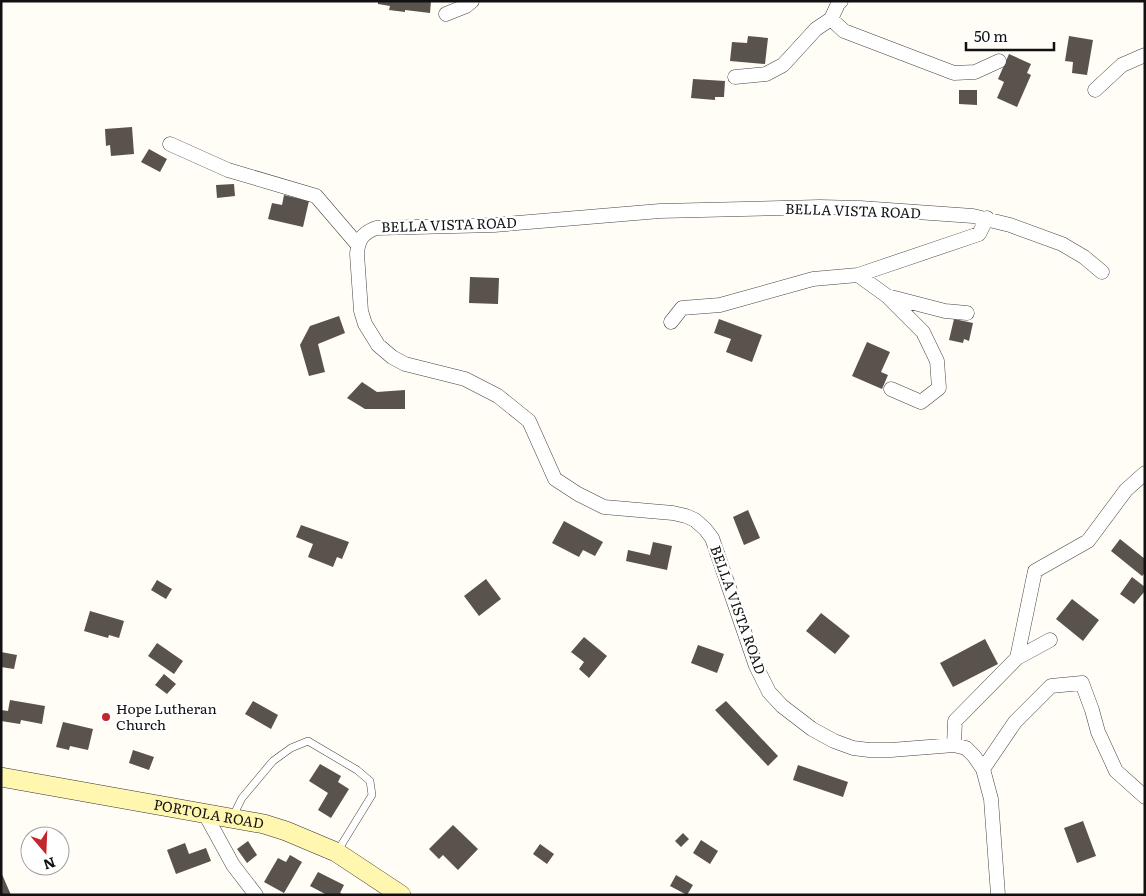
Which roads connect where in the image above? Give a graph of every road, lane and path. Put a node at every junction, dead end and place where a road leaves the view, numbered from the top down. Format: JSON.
{"nodes":[{"id":1,"x":472,"y":1,"type":"edge"},
{"id":2,"x":841,"y":1,"type":"edge"},
{"id":3,"x":446,"y":14,"type":"dead end"},
{"id":4,"x":831,"y":19,"type":"junction"},
{"id":5,"x":1145,"y":55,"type":"edge"},
{"id":6,"x":999,"y":62,"type":"dead end"},
{"id":7,"x":735,"y":77,"type":"dead end"},
{"id":8,"x":1095,"y":90,"type":"dead end"},
{"id":9,"x":170,"y":144,"type":"dead end"},
{"id":10,"x":987,"y":218,"type":"junction"},
{"id":11,"x":358,"y":245,"type":"junction"},
{"id":12,"x":1102,"y":272,"type":"dead end"},
{"id":13,"x":858,"y":276,"type":"junction"},
{"id":14,"x":887,"y":296,"type":"junction"},
{"id":15,"x":967,"y":313,"type":"dead end"},
{"id":16,"x":671,"y":322,"type":"dead end"},
{"id":17,"x":891,"y":389,"type":"dead end"},
{"id":18,"x":1145,"y":473,"type":"edge"},
{"id":19,"x":1050,"y":640,"type":"dead end"},
{"id":20,"x":1017,"y":658,"type":"junction"},
{"id":21,"x":954,"y":745,"type":"junction"},
{"id":22,"x":983,"y":769,"type":"junction"},
{"id":23,"x":1,"y":777,"type":"edge"},
{"id":24,"x":1145,"y":797,"type":"edge"},
{"id":25,"x":206,"y":814,"type":"junction"},
{"id":26,"x":232,"y":819,"type":"junction"},
{"id":27,"x":336,"y":852,"type":"junction"},
{"id":28,"x":256,"y":895,"type":"edge"},
{"id":29,"x":401,"y":895,"type":"edge"},
{"id":30,"x":998,"y":895,"type":"edge"}],
"edges":[{"from":1,"to":3,"type":"street"},
{"from":2,"to":4,"type":"street"},
{"from":4,"to":6,"type":"street"},
{"from":4,"to":7,"type":"street"},
{"from":5,"to":8,"type":"street"},
{"from":9,"to":11,"type":"street"},
{"from":10,"to":11,"type":"street","name":"BELLA VISTA ROAD"},
{"from":10,"to":12,"type":"street","name":"BELLA VISTA ROAD"},
{"from":10,"to":13,"type":"street"},
{"from":11,"to":21,"type":"street","name":"BELLA VISTA ROAD"},
{"from":13,"to":14,"type":"street"},
{"from":13,"to":16,"type":"street"},
{"from":14,"to":15,"type":"street"},
{"from":14,"to":17,"type":"street"},
{"from":18,"to":20,"type":"street"},
{"from":19,"to":20,"type":"street"},
{"from":20,"to":21,"type":"street"},
{"from":21,"to":22,"type":"street"},
{"from":22,"to":24,"type":"street"},
{"from":22,"to":30,"type":"street"},
{"from":23,"to":25,"type":"street","name":"PORTOLA ROAD"},
{"from":25,"to":26,"type":"street","name":"PORTOLA ROAD"},
{"from":25,"to":28,"type":"street"},
{"from":26,"to":27,"type":"street","name":"PORTOLA ROAD"},
{"from":26,"to":27,"type":"lane"},
{"from":27,"to":29,"type":"street","name":"PORTOLA ROAD"}]}
